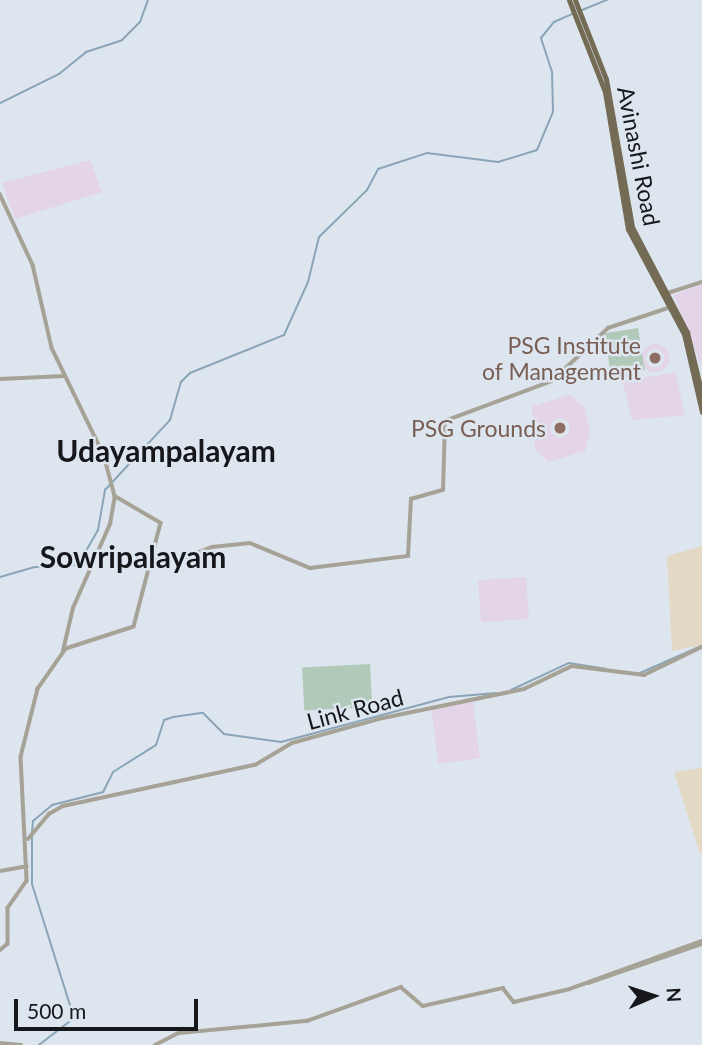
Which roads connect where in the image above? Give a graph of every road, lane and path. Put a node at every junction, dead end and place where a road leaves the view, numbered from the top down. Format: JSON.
{"nodes":[{"id":1,"x":573,"y":3,"type":"edge"},
{"id":2,"x":0,"y":194,"type":"edge"},
{"id":3,"x":625,"y":201,"type":"junction"},
{"id":4,"x":702,"y":282,"type":"edge"},
{"id":5,"x":668,"y":293,"type":"junction"},
{"id":6,"x":671,"y":307,"type":"junction"},
{"id":7,"x":64,"y":376,"type":"junction"},
{"id":8,"x":0,"y":379,"type":"edge"},
{"id":9,"x":702,"y":395,"type":"edge"},
{"id":10,"x":702,"y":412,"type":"edge"},
{"id":11,"x":115,"y":496,"type":"junction"},
{"id":12,"x":153,"y":557,"type":"junction"},
{"id":13,"x":702,"y":647,"type":"edge"},
{"id":14,"x":62,"y":653,"type":"junction"},
{"id":15,"x":28,"y":839,"type":"junction"},
{"id":16,"x":27,"y":866,"type":"junction"},
{"id":17,"x":0,"y":871,"type":"edge"},
{"id":18,"x":702,"y":943,"type":"edge"},
{"id":19,"x":0,"y":951,"type":"edge"},
{"id":20,"x":0,"y":1043,"type":"edge"},
{"id":21,"x":21,"y":1045,"type":"edge"},
{"id":22,"x":155,"y":1045,"type":"edge"}],
"edges":[{"from":1,"to":3,"type":"main road","name":"Avinashi Road"},
{"from":2,"to":7,"type":"street"},
{"from":3,"to":5,"type":"main road","name":"Avinashi Road"},
{"from":3,"to":6,"type":"main road","name":"Avinashi Road"},
{"from":4,"to":5,"type":"street"},
{"from":5,"to":9,"type":"main road","name":"Avinashi Road"},
{"from":6,"to":10,"type":"main road","name":"Avinashi Road"},
{"from":6,"to":12,"type":"street"},
{"from":7,"to":8,"type":"street"},
{"from":7,"to":11,"type":"street"},
{"from":11,"to":12,"type":"street"},
{"from":11,"to":14,"type":"street"},
{"from":12,"to":14,"type":"street"},
{"from":13,"to":15,"type":"street","name":"Link Road"},
{"from":14,"to":15,"type":"street"},
{"from":15,"to":16,"type":"street"},
{"from":16,"to":17,"type":"street"},
{"from":16,"to":19,"type":"street"},
{"from":18,"to":22,"type":"street"},
{"from":20,"to":21,"type":"street"}]}
